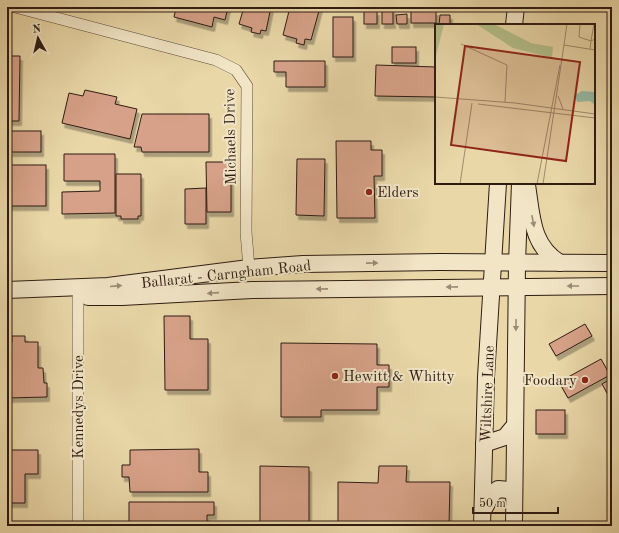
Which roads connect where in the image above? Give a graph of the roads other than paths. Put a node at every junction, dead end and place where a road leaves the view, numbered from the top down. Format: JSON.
{"nodes":[{"id":1,"x":15,"y":7,"type":"edge"},
{"id":2,"x":516,"y":7,"type":"edge"},
{"id":3,"x":521,"y":7,"type":"edge"},
{"id":4,"x":514,"y":24,"type":"edge"},
{"id":5,"x":522,"y":24,"type":"edge"},
{"id":6,"x":498,"y":184,"type":"edge"},
{"id":7,"x":520,"y":184,"type":"edge"},
{"id":8,"x":526,"y":184,"type":"edge"},
{"id":9,"x":492,"y":263,"type":"junction"},
{"id":10,"x":517,"y":263,"type":"junction"},
{"id":11,"x":560,"y":263,"type":"junction"},
{"id":12,"x":612,"y":263,"type":"edge"},
{"id":13,"x":249,"y":268,"type":"junction"},
{"id":14,"x":516,"y":286,"type":"junction"},
{"id":15,"x":612,"y":286,"type":"edge"},
{"id":16,"x":491,"y":287,"type":"junction"},
{"id":17,"x":252,"y":290,"type":"junction"},
{"id":18,"x":7,"y":291,"type":"edge"},
{"id":19,"x":78,"y":293,"type":"junction"},
{"id":20,"x":515,"y":425,"type":"junction"},
{"id":21,"x":484,"y":444,"type":"junction"},
{"id":22,"x":514,"y":495,"type":"junction"},
{"id":23,"x":482,"y":520,"type":"edge"},
{"id":24,"x":78,"y":526,"type":"edge"},
{"id":25,"x":514,"y":526,"type":"edge"}],
"edges":[{"from":1,"to":13,"type":"street","name":"Michaels Drive"},
{"from":2,"to":4,"type":"main road"},
{"from":3,"to":5,"type":"main road"},
{"from":6,"to":9,"type":"main road","name":"Wiltshire Lane"},
{"from":7,"to":10,"type":"main road","name":"Wiltshire Lane"},
{"from":8,"to":11,"type":"main road","one_way":true},
{"from":9,"to":10,"type":"main road","name":"Ballarat - Carngham Road"},
{"from":13,"to":9,"type":"main road","name":"Ballarat - Carngham Road","one_way":true},
{"from":9,"to":16,"type":"main road","name":"Wiltshire Lane"},
{"from":10,"to":11,"type":"main road","name":"Ballarat - Carngham Road"},
{"from":10,"to":14,"type":"main road","name":"Wiltshire Lane"},
{"from":11,"to":12,"type":"main road","name":"Ballarat - Carngham Road"},
{"from":13,"to":17,"type":"main road"},
{"from":19,"to":13,"type":"main road","name":"Ballarat - Carngham Road","one_way":true},
{"from":15,"to":14,"type":"main road","name":"Ballarat - Carngham Road","one_way":true},
{"from":14,"to":16,"type":"main road","name":"Ballarat - Carngham Road"},
{"from":14,"to":20,"type":"main road","name":"Wiltshire Lane","one_way":true},
{"from":16,"to":17,"type":"main road","name":"Ballarat - Carngham Road","one_way":true},
{"from":16,"to":21,"type":"main road","name":"Wiltshire Lane"},
{"from":17,"to":19,"type":"main road","name":"Ballarat - Carngham Road","one_way":true},
{"from":18,"to":19,"type":"main road","name":"Ballarat - Carngham Road"},
{"from":19,"to":24,"type":"street","name":"Kennedys Drive"},
{"from":20,"to":21,"type":"main road"},
{"from":20,"to":22,"type":"main road","name":"Wiltshire Lane"},
{"from":21,"to":23,"type":"main road","name":"Wiltshire Lane"},
{"from":22,"to":23,"type":"main road"},
{"from":22,"to":25,"type":"main road","name":"Wiltshire Lane"}]}
